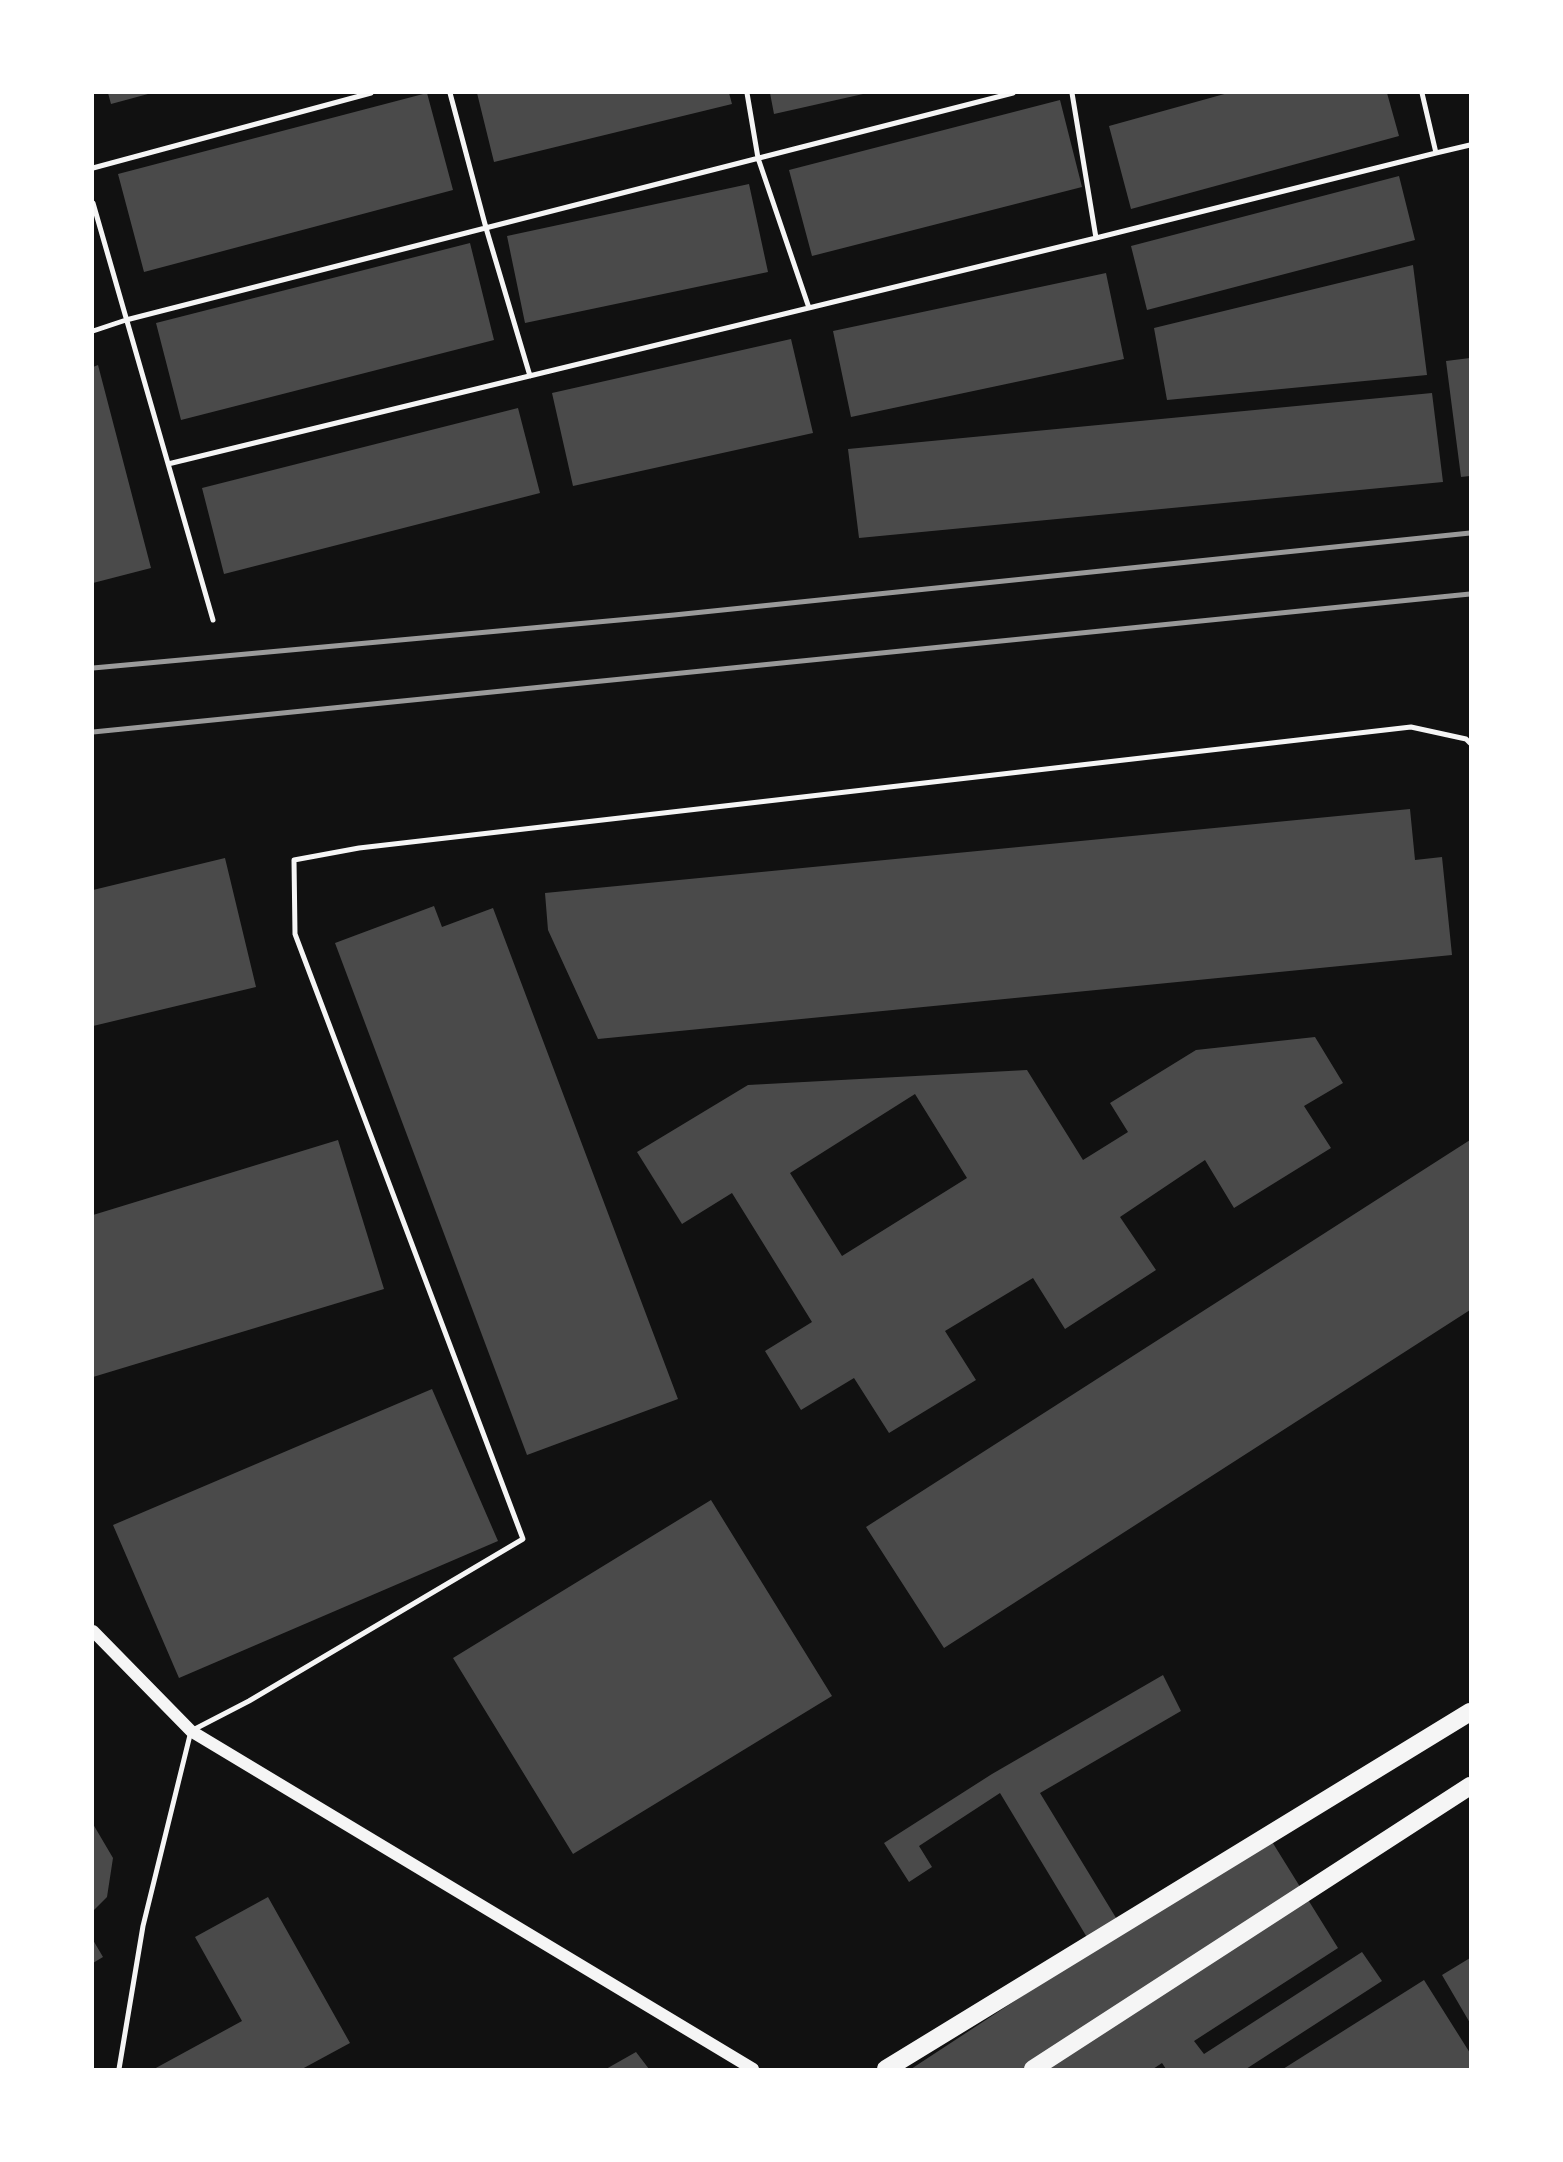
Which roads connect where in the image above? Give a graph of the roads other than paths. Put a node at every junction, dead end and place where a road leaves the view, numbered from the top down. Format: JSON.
{"nodes":[{"id":1,"x":371,"y":93,"type":"edge"},
{"id":2,"x":450,"y":93,"type":"edge"},
{"id":3,"x":747,"y":93,"type":"edge"},
{"id":4,"x":1013,"y":93,"type":"edge"},
{"id":5,"x":1072,"y":93,"type":"edge"},
{"id":6,"x":1422,"y":93,"type":"edge"},
{"id":7,"x":1470,"y":145,"type":"edge"},
{"id":8,"x":1436,"y":153,"type":"junction"},
{"id":9,"x":758,"y":158,"type":"junction"},
{"id":10,"x":93,"y":168,"type":"edge"},
{"id":11,"x":93,"y":203,"type":"edge"},
{"id":12,"x":486,"y":228,"type":"junction"},
{"id":13,"x":1096,"y":238,"type":"junction"},
{"id":14,"x":809,"y":308,"type":"junction"},
{"id":15,"x":126,"y":320,"type":"junction"},
{"id":16,"x":93,"y":331,"type":"edge"},
{"id":17,"x":530,"y":376,"type":"junction"},
{"id":18,"x":168,"y":464,"type":"junction"},
{"id":19,"x":213,"y":620,"type":"dead end"},
{"id":20,"x":1470,"y":743,"type":"edge"},
{"id":21,"x":93,"y":1631,"type":"edge"},
{"id":22,"x":1470,"y":1712,"type":"edge"},
{"id":23,"x":191,"y":1731,"type":"junction"},
{"id":24,"x":1470,"y":1786,"type":"edge"},
{"id":25,"x":119,"y":2069,"type":"edge"},
{"id":26,"x":753,"y":2069,"type":"edge"},
{"id":27,"x":886,"y":2069,"type":"edge"},
{"id":28,"x":1032,"y":2069,"type":"edge"}],
"edges":[{"from":1,"to":10,"type":"lane"},
{"from":2,"to":12,"type":"lane"},
{"from":3,"to":9,"type":"lane"},
{"from":4,"to":9,"type":"lane"},
{"from":5,"to":13,"type":"lane"},
{"from":6,"to":8,"type":"lane"},
{"from":7,"to":8,"type":"lane"},
{"from":8,"to":13,"type":"lane"},
{"from":9,"to":12,"type":"lane"},
{"from":9,"to":14,"type":"lane"},
{"from":11,"to":15,"type":"lane"},
{"from":12,"to":15,"type":"lane"},
{"from":12,"to":17,"type":"lane"},
{"from":13,"to":14,"type":"lane"},
{"from":14,"to":17,"type":"lane"},
{"from":15,"to":16,"type":"lane"},
{"from":15,"to":18,"type":"lane"},
{"from":17,"to":18,"type":"lane"},
{"from":18,"to":19,"type":"lane"},
{"from":20,"to":23,"type":"lane"},
{"from":21,"to":23,"type":"street"},
{"from":22,"to":27,"type":"main road"},
{"from":23,"to":25,"type":"lane"},
{"from":23,"to":26,"type":"street"},
{"from":24,"to":28,"type":"main road"}]}
